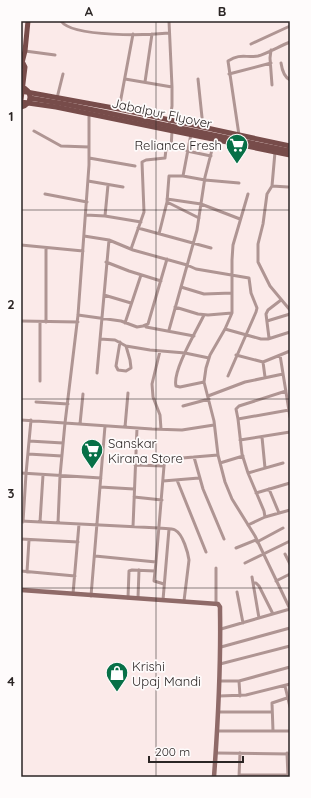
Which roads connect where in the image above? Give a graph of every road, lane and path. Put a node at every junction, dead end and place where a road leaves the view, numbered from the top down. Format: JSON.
{"nodes":[{"id":1,"x":28,"y":21,"type":"edge"},
{"id":2,"x":62,"y":21,"type":"edge"},
{"id":3,"x":169,"y":21,"type":"edge"},
{"id":4,"x":290,"y":26,"type":"edge"},
{"id":5,"x":169,"y":33,"type":"junction"},
{"id":6,"x":133,"y":34,"type":"junction"},
{"id":7,"x":152,"y":34,"type":"junction"},
{"id":8,"x":290,"y":42,"type":"edge"},
{"id":9,"x":252,"y":44,"type":"dead end"},
{"id":10,"x":25,"y":50,"type":"junction"},
{"id":11,"x":271,"y":50,"type":"junction"},
{"id":12,"x":55,"y":55,"type":"dead end"},
{"id":13,"x":271,"y":63,"type":"junction"},
{"id":14,"x":281,"y":63,"type":"dead end"},
{"id":15,"x":22,"y":65,"type":"edge"},
{"id":16,"x":63,"y":74,"type":"dead end"},
{"id":17,"x":229,"y":74,"type":"junction"},
{"id":18,"x":125,"y":79,"type":"junction"},
{"id":19,"x":198,"y":79,"type":"dead end"},
{"id":20,"x":290,"y":80,"type":"edge"},
{"id":21,"x":145,"y":82,"type":"junction"},
{"id":22,"x":272,"y":85,"type":"dead end"},
{"id":23,"x":172,"y":87,"type":"junction"},
{"id":24,"x":21,"y":89,"type":"edge"},
{"id":25,"x":30,"y":98,"type":"junction"},
{"id":26,"x":57,"y":98,"type":"junction"},
{"id":27,"x":21,"y":101,"type":"edge"},
{"id":28,"x":21,"y":107,"type":"edge"},
{"id":29,"x":119,"y":109,"type":"junction"},
{"id":30,"x":89,"y":114,"type":"junction"},
{"id":31,"x":169,"y":121,"type":"junction"},
{"id":32,"x":203,"y":127,"type":"junction"},
{"id":33,"x":34,"y":130,"type":"dead end"},
{"id":34,"x":170,"y":130,"type":"junction"},
{"id":35,"x":217,"y":130,"type":"junction"},
{"id":36,"x":191,"y":134,"type":"junction"},
{"id":37,"x":239,"y":135,"type":"junction"},
{"id":38,"x":214,"y":139,"type":"junction"},
{"id":39,"x":290,"y":146,"type":"edge"},
{"id":40,"x":89,"y":147,"type":"junction"},
{"id":41,"x":290,"y":150,"type":"edge"},
{"id":42,"x":188,"y":151,"type":"junction"},
{"id":43,"x":275,"y":152,"type":"junction"},
{"id":44,"x":290,"y":155,"type":"edge"},
{"id":45,"x":210,"y":156,"type":"junction"},
{"id":46,"x":89,"y":158,"type":"junction"},
{"id":47,"x":135,"y":166,"type":"dead end"},
{"id":48,"x":183,"y":176,"type":"junction"},
{"id":49,"x":205,"y":180,"type":"junction"},
{"id":50,"x":88,"y":181,"type":"junction"},
{"id":51,"x":239,"y":184,"type":"dead end"},
{"id":52,"x":108,"y":185,"type":"junction"},
{"id":53,"x":272,"y":186,"type":"junction"},
{"id":54,"x":123,"y":187,"type":"dead end"},
{"id":55,"x":288,"y":188,"type":"dead end"},
{"id":56,"x":45,"y":194,"type":"dead end"},
{"id":57,"x":248,"y":194,"type":"dead end"},
{"id":58,"x":167,"y":200,"type":"junction"},
{"id":59,"x":87,"y":202,"type":"junction"},
{"id":60,"x":201,"y":204,"type":"junction"},
{"id":61,"x":86,"y":215,"type":"junction"},
{"id":62,"x":105,"y":216,"type":"junction"},
{"id":63,"x":199,"y":218,"type":"junction"},
{"id":64,"x":240,"y":219,"type":"junction"},
{"id":65,"x":141,"y":222,"type":"junction"},
{"id":66,"x":138,"y":228,"type":"junction"},
{"id":67,"x":158,"y":234,"type":"junction"},
{"id":68,"x":84,"y":236,"type":"junction"},
{"id":69,"x":109,"y":240,"type":"junction"},
{"id":70,"x":193,"y":244,"type":"junction"},
{"id":71,"x":21,"y":245,"type":"edge"},
{"id":72,"x":46,"y":248,"type":"junction"},
{"id":73,"x":131,"y":248,"type":"junction"},
{"id":74,"x":211,"y":248,"type":"dead end"},
{"id":75,"x":83,"y":251,"type":"junction"},
{"id":76,"x":167,"y":260,"type":"junction"},
{"id":77,"x":106,"y":262,"type":"junction"},
{"id":78,"x":187,"y":265,"type":"junction"},
{"id":79,"x":141,"y":275,"type":"junction"},
{"id":80,"x":232,"y":276,"type":"junction"},
{"id":81,"x":161,"y":281,"type":"junction"},
{"id":82,"x":181,"y":287,"type":"junction"},
{"id":83,"x":232,"y":293,"type":"junction"},
{"id":84,"x":104,"y":295,"type":"junction"},
{"id":85,"x":281,"y":300,"type":"junction"},
{"id":86,"x":131,"y":303,"type":"junction"},
{"id":87,"x":175,"y":307,"type":"junction"},
{"id":88,"x":290,"y":310,"type":"edge"},
{"id":89,"x":232,"y":313,"type":"junction"},
{"id":90,"x":290,"y":314,"type":"edge"},
{"id":91,"x":78,"y":315,"type":"junction"},
{"id":92,"x":204,"y":315,"type":"junction"},
{"id":93,"x":102,"y":318,"type":"junction"},
{"id":94,"x":267,"y":321,"type":"junction"},
{"id":95,"x":21,"y":322,"type":"edge"},
{"id":96,"x":40,"y":322,"type":"junction"},
{"id":97,"x":46,"y":322,"type":"junction"},
{"id":98,"x":78,"y":322,"type":"junction"},
{"id":99,"x":125,"y":323,"type":"junction"},
{"id":100,"x":146,"y":327,"type":"dead end"},
{"id":101,"x":225,"y":329,"type":"junction"},
{"id":102,"x":169,"y":330,"type":"junction"},
{"id":103,"x":290,"y":332,"type":"edge"},
{"id":104,"x":246,"y":335,"type":"junction"},
{"id":105,"x":194,"y":336,"type":"junction"},
{"id":106,"x":270,"y":338,"type":"junction"},
{"id":107,"x":100,"y":339,"type":"junction"},
{"id":108,"x":120,"y":342,"type":"junction"},
{"id":109,"x":126,"y":346,"type":"junction"},
{"id":110,"x":160,"y":351,"type":"junction"},
{"id":111,"x":290,"y":351,"type":"edge"},
{"id":112,"x":185,"y":353,"type":"junction"},
{"id":113,"x":236,"y":355,"type":"junction"},
{"id":114,"x":280,"y":355,"type":"junction"},
{"id":115,"x":210,"y":358,"type":"junction"},
{"id":116,"x":263,"y":362,"type":"junction"},
{"id":117,"x":97,"y":373,"type":"dead end"},
{"id":118,"x":283,"y":374,"type":"junction"},
{"id":119,"x":228,"y":376,"type":"dead end"},
{"id":120,"x":265,"y":377,"type":"junction"},
{"id":121,"x":40,"y":381,"type":"dead end"},
{"id":122,"x":204,"y":382,"type":"junction"},
{"id":123,"x":286,"y":391,"type":"junction"},
{"id":124,"x":128,"y":393,"type":"dead end"},
{"id":125,"x":83,"y":394,"type":"dead end"},
{"id":126,"x":208,"y":398,"type":"junction"},
{"id":127,"x":36,"y":402,"type":"dead end"},
{"id":128,"x":68,"y":404,"type":"junction"},
{"id":129,"x":183,"y":406,"type":"dead end"},
{"id":130,"x":289,"y":410,"type":"junction"},
{"id":131,"x":290,"y":417,"type":"edge"},
{"id":132,"x":21,"y":420,"type":"edge"},
{"id":133,"x":31,"y":420,"type":"junction"},
{"id":134,"x":238,"y":420,"type":"junction"},
{"id":135,"x":65,"y":423,"type":"junction"},
{"id":136,"x":80,"y":424,"type":"junction"},
{"id":137,"x":214,"y":425,"type":"junction"},
{"id":138,"x":105,"y":426,"type":"junction"},
{"id":139,"x":125,"y":427,"type":"junction"},
{"id":140,"x":137,"y":428,"type":"junction"},
{"id":141,"x":161,"y":429,"type":"junction"},
{"id":142,"x":290,"y":432,"type":"edge"},
{"id":143,"x":262,"y":437,"type":"junction"},
{"id":144,"x":240,"y":440,"type":"junction"},
{"id":145,"x":29,"y":441,"type":"junction"},
{"id":146,"x":63,"y":443,"type":"junction"},
{"id":147,"x":28,"y":454,"type":"junction"},
{"id":148,"x":218,"y":455,"type":"junction"},
{"id":149,"x":62,"y":456,"type":"junction"},
{"id":150,"x":243,"y":456,"type":"junction"},
{"id":151,"x":194,"y":457,"type":"junction"},
{"id":152,"x":220,"y":463,"type":"junction"},
{"id":153,"x":283,"y":463,"type":"dead end"},
{"id":154,"x":135,"y":465,"type":"junction"},
{"id":155,"x":164,"y":466,"type":"junction"},
{"id":156,"x":265,"y":468,"type":"junction"},
{"id":157,"x":21,"y":473,"type":"edge"},
{"id":158,"x":248,"y":473,"type":"junction"},
{"id":159,"x":26,"y":474,"type":"junction"},
{"id":160,"x":43,"y":475,"type":"junction"},
{"id":161,"x":60,"y":476,"type":"junction"},
{"id":162,"x":101,"y":478,"type":"junction"},
{"id":163,"x":199,"y":478,"type":"junction"},
{"id":164,"x":177,"y":480,"type":"junction"},
{"id":165,"x":163,"y":481,"type":"junction"},
{"id":166,"x":290,"y":483,"type":"edge"},
{"id":167,"x":100,"y":487,"type":"junction"},
{"id":168,"x":134,"y":489,"type":"junction"},
{"id":169,"x":269,"y":489,"type":"junction"},
{"id":170,"x":256,"y":493,"type":"junction"},
{"id":171,"x":134,"y":497,"type":"junction"},
{"id":172,"x":162,"y":500,"type":"junction"},
{"id":173,"x":290,"y":510,"type":"edge"},
{"id":174,"x":279,"y":513,"type":"junction"},
{"id":175,"x":265,"y":517,"type":"junction"},
{"id":176,"x":22,"y":522,"type":"edge"},
{"id":177,"x":40,"y":522,"type":"junction"},
{"id":178,"x":58,"y":523,"type":"junction"},
{"id":179,"x":79,"y":524,"type":"junction"},
{"id":180,"x":97,"y":525,"type":"junction"},
{"id":181,"x":248,"y":525,"type":"junction"},
{"id":182,"x":133,"y":527,"type":"junction"},
{"id":183,"x":159,"y":528,"type":"junction"},
{"id":184,"x":283,"y":528,"type":"dead end"},
{"id":185,"x":169,"y":529,"type":"junction"},
{"id":186,"x":21,"y":539,"type":"edge"},
{"id":187,"x":29,"y":540,"type":"junction"},
{"id":188,"x":224,"y":540,"type":"dead end"},
{"id":189,"x":290,"y":540,"type":"edge"},
{"id":190,"x":257,"y":541,"type":"junction"},
{"id":191,"x":78,"y":542,"type":"junction"},
{"id":192,"x":236,"y":548,"type":"dead end"},
{"id":193,"x":206,"y":552,"type":"dead end"},
{"id":194,"x":263,"y":554,"type":"junction"},
{"id":195,"x":285,"y":554,"type":"dead end"},
{"id":196,"x":95,"y":556,"type":"junction"},
{"id":197,"x":156,"y":562,"type":"junction"},
{"id":198,"x":245,"y":563,"type":"dead end"},
{"id":199,"x":290,"y":564,"type":"edge"},
{"id":200,"x":216,"y":568,"type":"dead end"},
{"id":201,"x":139,"y":570,"type":"junction"},
{"id":202,"x":21,"y":571,"type":"edge"},
{"id":203,"x":155,"y":571,"type":"junction"},
{"id":204,"x":27,"y":572,"type":"junction"},
{"id":205,"x":290,"y":574,"type":"edge"},
{"id":206,"x":75,"y":576,"type":"junction"},
{"id":207,"x":252,"y":576,"type":"dead end"},
{"id":208,"x":276,"y":581,"type":"junction"},
{"id":209,"x":253,"y":583,"type":"junction"},
{"id":210,"x":164,"y":584,"type":"junction"},
{"id":211,"x":21,"y":590,"type":"edge"},
{"id":212,"x":237,"y":592,"type":"dead end"},
{"id":213,"x":73,"y":594,"type":"junction"},
{"id":214,"x":90,"y":596,"type":"junction"},
{"id":215,"x":128,"y":598,"type":"junction"},
{"id":216,"x":138,"y":598,"type":"junction"},
{"id":217,"x":163,"y":600,"type":"junction"},
{"id":218,"x":184,"y":601,"type":"junction"},
{"id":219,"x":216,"y":604,"type":"junction"},
{"id":220,"x":290,"y":609,"type":"edge"},
{"id":221,"x":273,"y":614,"type":"junction"},
{"id":222,"x":259,"y":618,"type":"junction"},
{"id":223,"x":243,"y":623,"type":"junction"},
{"id":224,"x":290,"y":628,"type":"edge"},
{"id":225,"x":221,"y":629,"type":"junction"},
{"id":226,"x":290,"y":646,"type":"edge"},
{"id":227,"x":221,"y":647,"type":"junction"},
{"id":228,"x":220,"y":664,"type":"junction"},
{"id":229,"x":290,"y":667,"type":"edge"},
{"id":230,"x":220,"y":681,"type":"junction"},
{"id":231,"x":239,"y":681,"type":"junction"},
{"id":232,"x":290,"y":684,"type":"edge"},
{"id":233,"x":285,"y":686,"type":"junction"},
{"id":234,"x":219,"y":696,"type":"junction"},
{"id":235,"x":240,"y":696,"type":"junction"},
{"id":236,"x":289,"y":698,"type":"edge"},
{"id":237,"x":290,"y":706,"type":"edge"},
{"id":238,"x":218,"y":712,"type":"junction"},
{"id":239,"x":272,"y":712,"type":"junction"},
{"id":240,"x":217,"y":731,"type":"junction"},
{"id":241,"x":273,"y":731,"type":"junction"},
{"id":242,"x":290,"y":731,"type":"edge"},
{"id":243,"x":216,"y":752,"type":"junction"},
{"id":244,"x":240,"y":753,"type":"junction"},
{"id":245,"x":289,"y":753,"type":"edge"},
{"id":246,"x":239,"y":776,"type":"edge"},
{"id":247,"x":288,"y":776,"type":"edge"},
{"id":248,"x":214,"y":777,"type":"edge"}],
"edges":[{"from":1,"to":10,"type":"main road"},
{"from":2,"to":6,"type":"street"},
{"from":3,"to":5,"type":"street"},
{"from":4,"to":9,"type":"street"},
{"from":5,"to":7,"type":"street"},
{"from":5,"to":23,"type":"street"},
{"from":6,"to":7,"type":"street"},
{"from":6,"to":18,"type":"street"},
{"from":7,"to":21,"type":"street"},
{"from":8,"to":11,"type":"street"},
{"from":10,"to":12,"type":"street"},
{"from":10,"to":15,"type":"main road"},
{"from":11,"to":13,"type":"street"},
{"from":11,"to":17,"type":"street"},
{"from":13,"to":17,"type":"street"},
{"from":13,"to":22,"type":"street"},
{"from":14,"to":20,"type":"street"},
{"from":15,"to":24,"type":"main road"},
{"from":16,"to":26,"type":"street"},
{"from":17,"to":37,"type":"street"},
{"from":18,"to":21,"type":"street"},
{"from":18,"to":29,"type":"street"},
{"from":19,"to":32,"type":"street"},
{"from":21,"to":23,"type":"street"},
{"from":23,"to":31,"type":"street"},
{"from":24,"to":25,"type":"main road","bridge":true},
{"from":24,"to":26,"type":"main road"},
{"from":24,"to":27,"type":"main road"},
{"from":25,"to":28,"type":"main road","bridge":true},
{"from":25,"to":41,"type":"main road","name":"Jabalpur Flyover","bridge":true},
{"from":26,"to":29,"type":"main road"},
{"from":27,"to":30,"type":"main road"},
{"from":29,"to":31,"type":"main road"},
{"from":30,"to":34,"type":"main road"},
{"from":30,"to":40,"type":"street"},
{"from":31,"to":32,"type":"main road"},
{"from":31,"to":34,"type":"street"},
{"from":32,"to":35,"type":"main road"},
{"from":33,"to":40,"type":"street"},
{"from":34,"to":36,"type":"main road"},
{"from":34,"to":65,"type":"street"},
{"from":35,"to":37,"type":"main road"},
{"from":35,"to":38,"type":"street"},
{"from":36,"to":38,"type":"main road"},
{"from":36,"to":42,"type":"street"},
{"from":37,"to":39,"type":"main road"},
{"from":38,"to":43,"type":"main road"},
{"from":38,"to":45,"type":"street"},
{"from":40,"to":46,"type":"street"},
{"from":42,"to":45,"type":"street"},
{"from":42,"to":48,"type":"street"},
{"from":43,"to":44,"type":"main road"},
{"from":43,"to":53,"type":"street"},
{"from":45,"to":49,"type":"street"},
{"from":46,"to":47,"type":"street"},
{"from":46,"to":50,"type":"street"},
{"from":48,"to":49,"type":"street"},
{"from":48,"to":58,"type":"street"},
{"from":49,"to":51,"type":"street"},
{"from":49,"to":60,"type":"street"},
{"from":50,"to":52,"type":"street"},
{"from":50,"to":59,"type":"street"},
{"from":52,"to":54,"type":"street"},
{"from":52,"to":62,"type":"street"},
{"from":53,"to":55,"type":"street"},
{"from":53,"to":85,"type":"street"},
{"from":56,"to":59,"type":"street"},
{"from":57,"to":64,"type":"street"},
{"from":58,"to":60,"type":"street"},
{"from":58,"to":63,"type":"street"},
{"from":58,"to":67,"type":"street"},
{"from":59,"to":61,"type":"street"},
{"from":60,"to":63,"type":"street"},
{"from":60,"to":64,"type":"street"},
{"from":61,"to":62,"type":"street"},
{"from":61,"to":68,"type":"street"},
{"from":62,"to":65,"type":"street"},
{"from":63,"to":70,"type":"street"},
{"from":64,"to":80,"type":"street"},
{"from":65,"to":66,"type":"street"},
{"from":66,"to":67,"type":"street"},
{"from":66,"to":73,"type":"street"},
{"from":67,"to":70,"type":"street"},
{"from":68,"to":69,"type":"street"},
{"from":68,"to":75,"type":"street"},
{"from":69,"to":73,"type":"street"},
{"from":69,"to":77,"type":"street"},
{"from":70,"to":74,"type":"street"},
{"from":70,"to":78,"type":"street"},
{"from":71,"to":72,"type":"street"},
{"from":72,"to":75,"type":"street"},
{"from":72,"to":97,"type":"street"},
{"from":73,"to":76,"type":"street"},
{"from":75,"to":91,"type":"street"},
{"from":76,"to":78,"type":"street"},
{"from":76,"to":81,"type":"street"},
{"from":77,"to":79,"type":"street"},
{"from":77,"to":84,"type":"street"},
{"from":78,"to":80,"type":"street"},
{"from":78,"to":82,"type":"street"},
{"from":79,"to":81,"type":"street"},
{"from":79,"to":86,"type":"street"},
{"from":80,"to":83,"type":"street"},
{"from":80,"to":104,"type":"street"},
{"from":81,"to":99,"type":"street"},
{"from":82,"to":83,"type":"street"},
{"from":82,"to":87,"type":"street"},
{"from":83,"to":89,"type":"street"},
{"from":84,"to":86,"type":"street"},
{"from":84,"to":93,"type":"street"},
{"from":85,"to":88,"type":"street"},
{"from":85,"to":94,"type":"street"},
{"from":86,"to":99,"type":"street"},
{"from":87,"to":92,"type":"street"},
{"from":87,"to":102,"type":"street"},
{"from":89,"to":92,"type":"street"},
{"from":89,"to":101,"type":"street"},
{"from":90,"to":94,"type":"street"},
{"from":91,"to":93,"type":"street"},
{"from":91,"to":98,"type":"street"},
{"from":92,"to":105,"type":"street"},
{"from":93,"to":99,"type":"street"},
{"from":93,"to":107,"type":"street"},
{"from":94,"to":106,"type":"street"},
{"from":95,"to":96,"type":"street"},
{"from":96,"to":97,"type":"street"},
{"from":96,"to":121,"type":"street"},
{"from":97,"to":98,"type":"street"},
{"from":98,"to":128,"type":"street"},
{"from":100,"to":102,"type":"street"},
{"from":101,"to":104,"type":"street"},
{"from":101,"to":115,"type":"street"},
{"from":102,"to":105,"type":"street"},
{"from":103,"to":106,"type":"street"},
{"from":104,"to":106,"type":"street"},
{"from":104,"to":113,"type":"street"},
{"from":105,"to":112,"type":"street"},
{"from":107,"to":108,"type":"street"},
{"from":107,"to":117,"type":"street"},
{"from":108,"to":109,"type":"street"},
{"from":108,"to":109,"type":"street"},
{"from":109,"to":110,"type":"street"},
{"from":110,"to":112,"type":"street"},
{"from":110,"to":141,"type":"street"},
{"from":111,"to":114,"type":"street"},
{"from":112,"to":115,"type":"street"},
{"from":112,"to":122,"type":"street"},
{"from":113,"to":116,"type":"street"},
{"from":113,"to":119,"type":"street"},
{"from":114,"to":116,"type":"street"},
{"from":114,"to":118,"type":"street"},
{"from":115,"to":122,"type":"street"},
{"from":116,"to":120,"type":"street"},
{"from":118,"to":120,"type":"street"},
{"from":118,"to":123,"type":"street"},
{"from":120,"to":126,"type":"street"},
{"from":122,"to":126,"type":"street"},
{"from":123,"to":130,"type":"street"},
{"from":123,"to":134,"type":"street"},
{"from":124,"to":139,"type":"street"},
{"from":125,"to":136,"type":"street"},
{"from":126,"to":129,"type":"street"},
{"from":126,"to":137,"type":"street"},
{"from":127,"to":128,"type":"street"},
{"from":128,"to":135,"type":"street"},
{"from":130,"to":131,"type":"street"},
{"from":130,"to":134,"type":"street"},
{"from":132,"to":133,"type":"street"},
{"from":133,"to":135,"type":"street"},
{"from":133,"to":145,"type":"street"},
{"from":134,"to":144,"type":"street"},
{"from":135,"to":136,"type":"street"},
{"from":135,"to":146,"type":"street"},
{"from":136,"to":138,"type":"street"},
{"from":137,"to":141,"type":"street"},
{"from":137,"to":148,"type":"street"},
{"from":138,"to":139,"type":"street"},
{"from":138,"to":162,"type":"street"},
{"from":139,"to":140,"type":"street"},
{"from":140,"to":141,"type":"street"},
{"from":140,"to":154,"type":"street"},
{"from":142,"to":143,"type":"street"},
{"from":143,"to":144,"type":"street"},
{"from":143,"to":156,"type":"street"},
{"from":144,"to":150,"type":"street"},
{"from":145,"to":146,"type":"street"},
{"from":145,"to":147,"type":"street"},
{"from":146,"to":149,"type":"street"},
{"from":147,"to":149,"type":"street"},
{"from":147,"to":159,"type":"street"},
{"from":148,"to":151,"type":"street"},
{"from":148,"to":152,"type":"street"},
{"from":149,"to":161,"type":"street"},
{"from":150,"to":152,"type":"street"},
{"from":150,"to":158,"type":"street"},
{"from":151,"to":155,"type":"street"},
{"from":151,"to":163,"type":"street"},
{"from":152,"to":181,"type":"street"},
{"from":153,"to":156,"type":"street"},
{"from":154,"to":155,"type":"street"},
{"from":154,"to":168,"type":"street"},
{"from":155,"to":165,"type":"street"},
{"from":156,"to":158,"type":"street"},
{"from":157,"to":159,"type":"street"},
{"from":158,"to":170,"type":"street"},
{"from":159,"to":160,"type":"street"},
{"from":159,"to":176,"type":"street"},
{"from":160,"to":161,"type":"street"},
{"from":160,"to":177,"type":"street"},
{"from":161,"to":162,"type":"street"},
{"from":161,"to":178,"type":"street"},
{"from":162,"to":167,"type":"street"},
{"from":163,"to":164,"type":"street"},
{"from":163,"to":188,"type":"street"},
{"from":164,"to":165,"type":"street"},
{"from":164,"to":193,"type":"street"},
{"from":165,"to":172,"type":"street"},
{"from":166,"to":169,"type":"street"},
{"from":167,"to":168,"type":"street"},
{"from":167,"to":180,"type":"street"},
{"from":168,"to":171,"type":"street"},
{"from":169,"to":170,"type":"street"},
{"from":169,"to":174,"type":"street"},
{"from":170,"to":175,"type":"street"},
{"from":171,"to":172,"type":"street"},
{"from":171,"to":182,"type":"street"},
{"from":172,"to":183,"type":"street"},
{"from":173,"to":174,"type":"street"},
{"from":174,"to":175,"type":"street"},
{"from":175,"to":181,"type":"street"},
{"from":176,"to":177,"type":"street"},
{"from":177,"to":178,"type":"street"},
{"from":178,"to":179,"type":"street"},
{"from":179,"to":180,"type":"street"},
{"from":179,"to":191,"type":"street"},
{"from":180,"to":182,"type":"street"},
{"from":180,"to":196,"type":"street"},
{"from":181,"to":190,"type":"street"},
{"from":182,"to":183,"type":"street"},
{"from":183,"to":185,"type":"street"},
{"from":183,"to":197,"type":"street"},
{"from":184,"to":190,"type":"street"},
{"from":185,"to":210,"type":"street"},
{"from":185,"to":218,"type":"street"},
{"from":186,"to":187,"type":"street"},
{"from":187,"to":191,"type":"street"},
{"from":187,"to":204,"type":"street"},
{"from":189,"to":194,"type":"street"},
{"from":190,"to":192,"type":"street"},
{"from":190,"to":194,"type":"street"},
{"from":191,"to":206,"type":"street"},
{"from":194,"to":198,"type":"street"},
{"from":194,"to":208,"type":"street"},
{"from":195,"to":199,"type":"street"},
{"from":196,"to":197,"type":"street"},
{"from":196,"to":214,"type":"street"},
{"from":197,"to":203,"type":"street"},
{"from":200,"to":219,"type":"street"},
{"from":201,"to":203,"type":"street"},
{"from":201,"to":215,"type":"street"},
{"from":201,"to":216,"type":"street"},
{"from":202,"to":204,"type":"street"},
{"from":203,"to":210,"type":"street"},
{"from":204,"to":206,"type":"street"},
{"from":205,"to":208,"type":"street"},
{"from":206,"to":213,"type":"street"},
{"from":207,"to":209,"type":"street"},
{"from":208,"to":220,"type":"street"},
{"from":209,"to":221,"type":"street"},
{"from":209,"to":222,"type":"street"},
{"from":210,"to":217,"type":"street"},
{"from":211,"to":213,"type":"street"},
{"from":212,"to":223,"type":"street"},
{"from":213,"to":214,"type":"street"},
{"from":214,"to":215,"type":"street"},
{"from":215,"to":216,"type":"street"},
{"from":216,"to":217,"type":"street"},
{"from":217,"to":218,"type":"street"},
{"from":218,"to":219,"type":"street"},
{"from":219,"to":225,"type":"street"},
{"from":220,"to":221,"type":"street"},
{"from":221,"to":222,"type":"street"},
{"from":222,"to":223,"type":"street"},
{"from":223,"to":225,"type":"street"},
{"from":224,"to":227,"type":"street"},
{"from":225,"to":227,"type":"street"},
{"from":226,"to":228,"type":"street"},
{"from":227,"to":228,"type":"street"},
{"from":228,"to":230,"type":"street"},
{"from":229,"to":231,"type":"street"},
{"from":230,"to":231,"type":"street"},
{"from":230,"to":234,"type":"street"},
{"from":231,"to":235,"type":"street"},
{"from":232,"to":233,"type":"street"},
{"from":233,"to":235,"type":"street"},
{"from":233,"to":236,"type":"street"},
{"from":234,"to":235,"type":"street"},
{"from":234,"to":238,"type":"street"},
{"from":236,"to":237,"type":"street"},
{"from":236,"to":239,"type":"street"},
{"from":238,"to":239,"type":"street"},
{"from":238,"to":240,"type":"street"},
{"from":239,"to":241,"type":"street"},
{"from":240,"to":241,"type":"street"},
{"from":240,"to":243,"type":"street"},
{"from":241,"to":242,"type":"street"},
{"from":243,"to":244,"type":"street"},
{"from":243,"to":248,"type":"street"},
{"from":244,"to":245,"type":"street"},
{"from":244,"to":246,"type":"street"},
{"from":245,"to":247,"type":"street"},
{"from":246,"to":247,"type":"street"}]}
